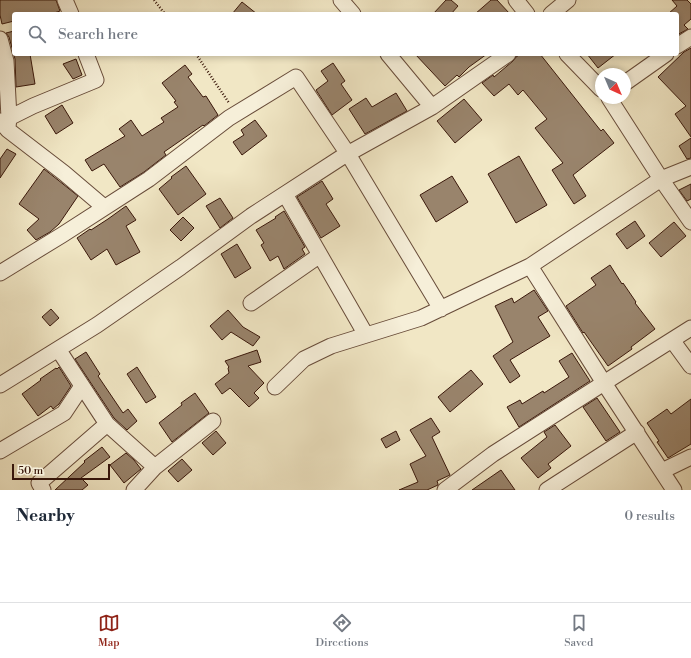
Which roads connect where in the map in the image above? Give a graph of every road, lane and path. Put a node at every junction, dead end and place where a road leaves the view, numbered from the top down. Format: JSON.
{"nodes":[{"id":1,"x":65,"y":0,"type":"edge"},
{"id":2,"x":154,"y":0,"type":"edge"},
{"id":3,"x":341,"y":0,"type":"edge"},
{"id":4,"x":516,"y":0,"type":"edge"},
{"id":5,"x":568,"y":0,"type":"edge"},
{"id":6,"x":70,"y":12,"type":"edge"},
{"id":7,"x":163,"y":12,"type":"edge"},
{"id":8,"x":352,"y":12,"type":"edge"},
{"id":9,"x":525,"y":12,"type":"edge"},
{"id":10,"x":553,"y":12,"type":"edge"},
{"id":11,"x":691,"y":37,"type":"edge"},
{"id":12,"x":0,"y":38,"type":"edge"},
{"id":13,"x":679,"y":45,"type":"edge"},
{"id":14,"x":87,"y":56,"type":"edge"},
{"id":15,"x":197,"y":56,"type":"edge"},
{"id":16,"x":390,"y":56,"type":"edge"},
{"id":17,"x":505,"y":56,"type":"edge"},
{"id":18,"x":569,"y":56,"type":"edge"},
{"id":19,"x":663,"y":56,"type":"edge"},
{"id":20,"x":631,"y":79,"type":"edge"},
{"id":21,"x":595,"y":82,"type":"edge"},
{"id":22,"x":613,"y":104,"type":"edge"},
{"id":23,"x":432,"y":107,"type":"junction"},
{"id":24,"x":236,"y":113,"type":"junction"},
{"id":25,"x":6,"y":123,"type":"edge"},
{"id":26,"x":348,"y":154,"type":"junction"},
{"id":27,"x":691,"y":167,"type":"edge"},
{"id":28,"x":661,"y":178,"type":"junction"},
{"id":29,"x":285,"y":194,"type":"junction"},
{"id":30,"x":104,"y":207,"type":"junction"},
{"id":31,"x":691,"y":222,"type":"edge"},
{"id":32,"x":320,"y":255,"type":"junction"},
{"id":33,"x":530,"y":266,"type":"junction"},
{"id":34,"x":0,"y":273,"type":"edge"},
{"id":35,"x":251,"y":303,"type":"dead end"},
{"id":36,"x":441,"y":309,"type":"junction"},
{"id":37,"x":691,"y":328,"type":"edge"},
{"id":38,"x":366,"y":335,"type":"junction"},
{"id":39,"x":672,"y":340,"type":"junction"},
{"id":40,"x":58,"y":350,"type":"junction"},
{"id":41,"x":691,"y":366,"type":"edge"},
{"id":42,"x":604,"y":383,"type":"junction"},
{"id":43,"x":0,"y":385,"type":"edge"},
{"id":44,"x":82,"y":386,"type":"junction"},
{"id":45,"x":275,"y":387,"type":"dead end"},
{"id":46,"x":213,"y":421,"type":"dead end"},
{"id":47,"x":107,"y":424,"type":"junction"},
{"id":48,"x":637,"y":432,"type":"junction"},
{"id":49,"x":0,"y":451,"type":"edge"},
{"id":50,"x":691,"y":457,"type":"edge"},
{"id":51,"x":155,"y":467,"type":"junction"},
{"id":52,"x":662,"y":471,"type":"junction"},
{"id":53,"x":43,"y":490,"type":"edge"},
{"id":54,"x":134,"y":490,"type":"edge"},
{"id":55,"x":445,"y":490,"type":"edge"},
{"id":56,"x":547,"y":490,"type":"edge"},
{"id":57,"x":674,"y":490,"type":"edge"}],
"edges":[{"from":1,"to":6,"type":"street"},
{"from":2,"to":7,"type":"path"},
{"from":3,"to":8,"type":"street"},
{"from":4,"to":9,"type":"street"},
{"from":5,"to":10,"type":"street"},
{"from":11,"to":13,"type":"street"},
{"from":12,"to":25,"type":"street"},
{"from":14,"to":25,"type":"street"},
{"from":15,"to":24,"type":"path"},
{"from":16,"to":23,"type":"street"},
{"from":17,"to":23,"type":"street"},
{"from":18,"to":21,"type":"street"},
{"from":19,"to":20,"type":"street"},
{"from":22,"to":28,"type":"street"},
{"from":23,"to":26,"type":"street"},
{"from":24,"to":26,"type":"street"},
{"from":24,"to":30,"type":"street"},
{"from":25,"to":30,"type":"street"},
{"from":26,"to":29,"type":"street"},
{"from":26,"to":36,"type":"street"},
{"from":27,"to":28,"type":"street"},
{"from":28,"to":31,"type":"street"},
{"from":28,"to":33,"type":"street"},
{"from":29,"to":32,"type":"street"},
{"from":29,"to":40,"type":"street"},
{"from":30,"to":34,"type":"street"},
{"from":32,"to":35,"type":"street"},
{"from":32,"to":38,"type":"street"},
{"from":33,"to":36,"type":"street"},
{"from":33,"to":42,"type":"street"},
{"from":36,"to":38,"type":"street"},
{"from":37,"to":39,"type":"street"},
{"from":38,"to":45,"type":"street"},
{"from":39,"to":41,"type":"street"},
{"from":39,"to":42,"type":"street"},
{"from":40,"to":43,"type":"street"},
{"from":40,"to":44,"type":"street"},
{"from":42,"to":48,"type":"street"},
{"from":42,"to":55,"type":"street"},
{"from":44,"to":47,"type":"street"},
{"from":44,"to":49,"type":"street"},
{"from":46,"to":51,"type":"street"},
{"from":47,"to":51,"type":"street"},
{"from":47,"to":53,"type":"street"},
{"from":48,"to":52,"type":"street"},
{"from":48,"to":56,"type":"street"},
{"from":50,"to":52,"type":"street"},
{"from":51,"to":54,"type":"street"},
{"from":52,"to":57,"type":"street"}]}
